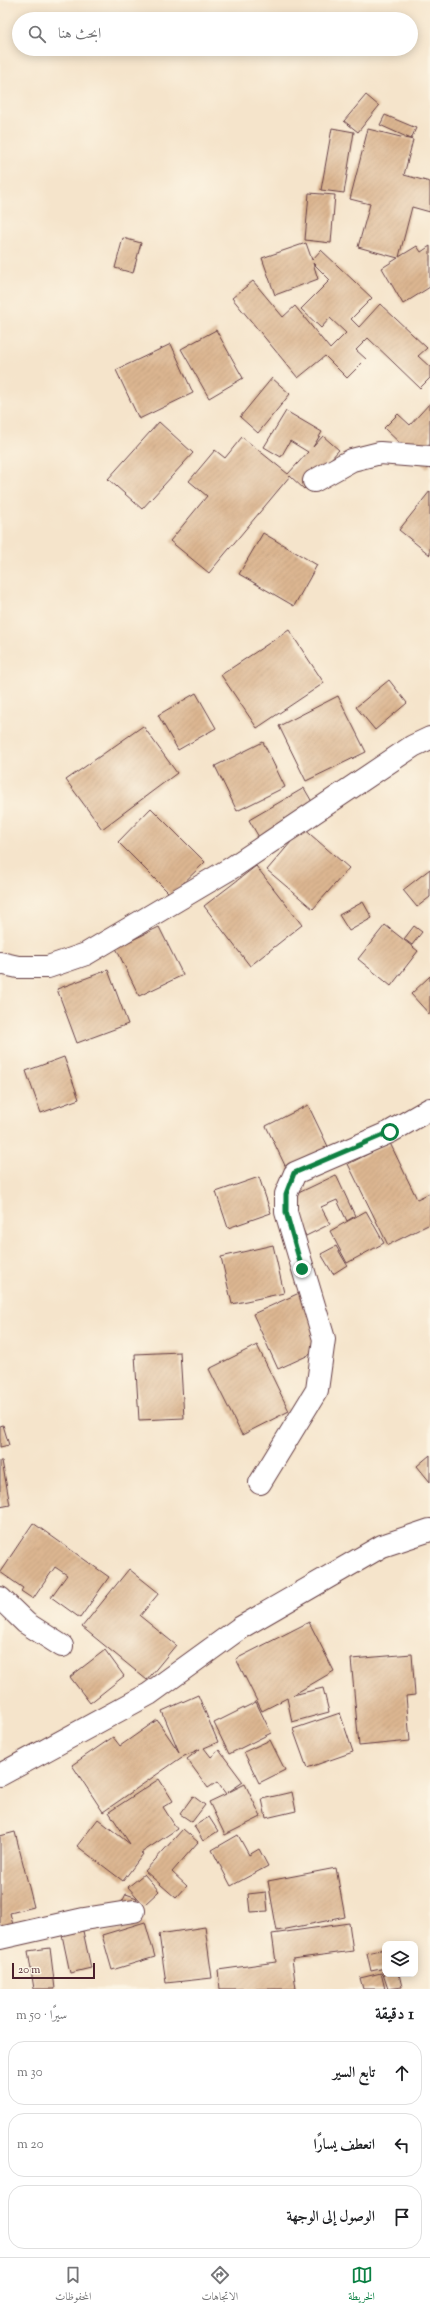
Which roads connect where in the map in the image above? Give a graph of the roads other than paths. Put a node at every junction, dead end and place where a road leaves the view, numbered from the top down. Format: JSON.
{"nodes":[{"id":1,"x":430,"y":457,"type":"edge"},
{"id":2,"x":314,"y":481,"type":"dead end"},
{"id":3,"x":430,"y":738,"type":"edge"},
{"id":4,"x":0,"y":963,"type":"edge"},
{"id":5,"x":430,"y":1108,"type":"edge"},
{"id":6,"x":260,"y":1483,"type":"dead end"},
{"id":7,"x":430,"y":1530,"type":"edge"},
{"id":8,"x":0,"y":1598,"type":"edge"},
{"id":9,"x":62,"y":1646,"type":"dead end"},
{"id":10,"x":0,"y":1775,"type":"edge"},
{"id":11,"x":134,"y":1911,"type":"dead end"},
{"id":12,"x":0,"y":1938,"type":"edge"}],
"edges":[{"from":1,"to":2,"type":"street"},
{"from":3,"to":4,"type":"street"},
{"from":5,"to":6,"type":"street"},
{"from":7,"to":10,"type":"street"},
{"from":8,"to":9,"type":"street"},
{"from":11,"to":12,"type":"street"}]}
